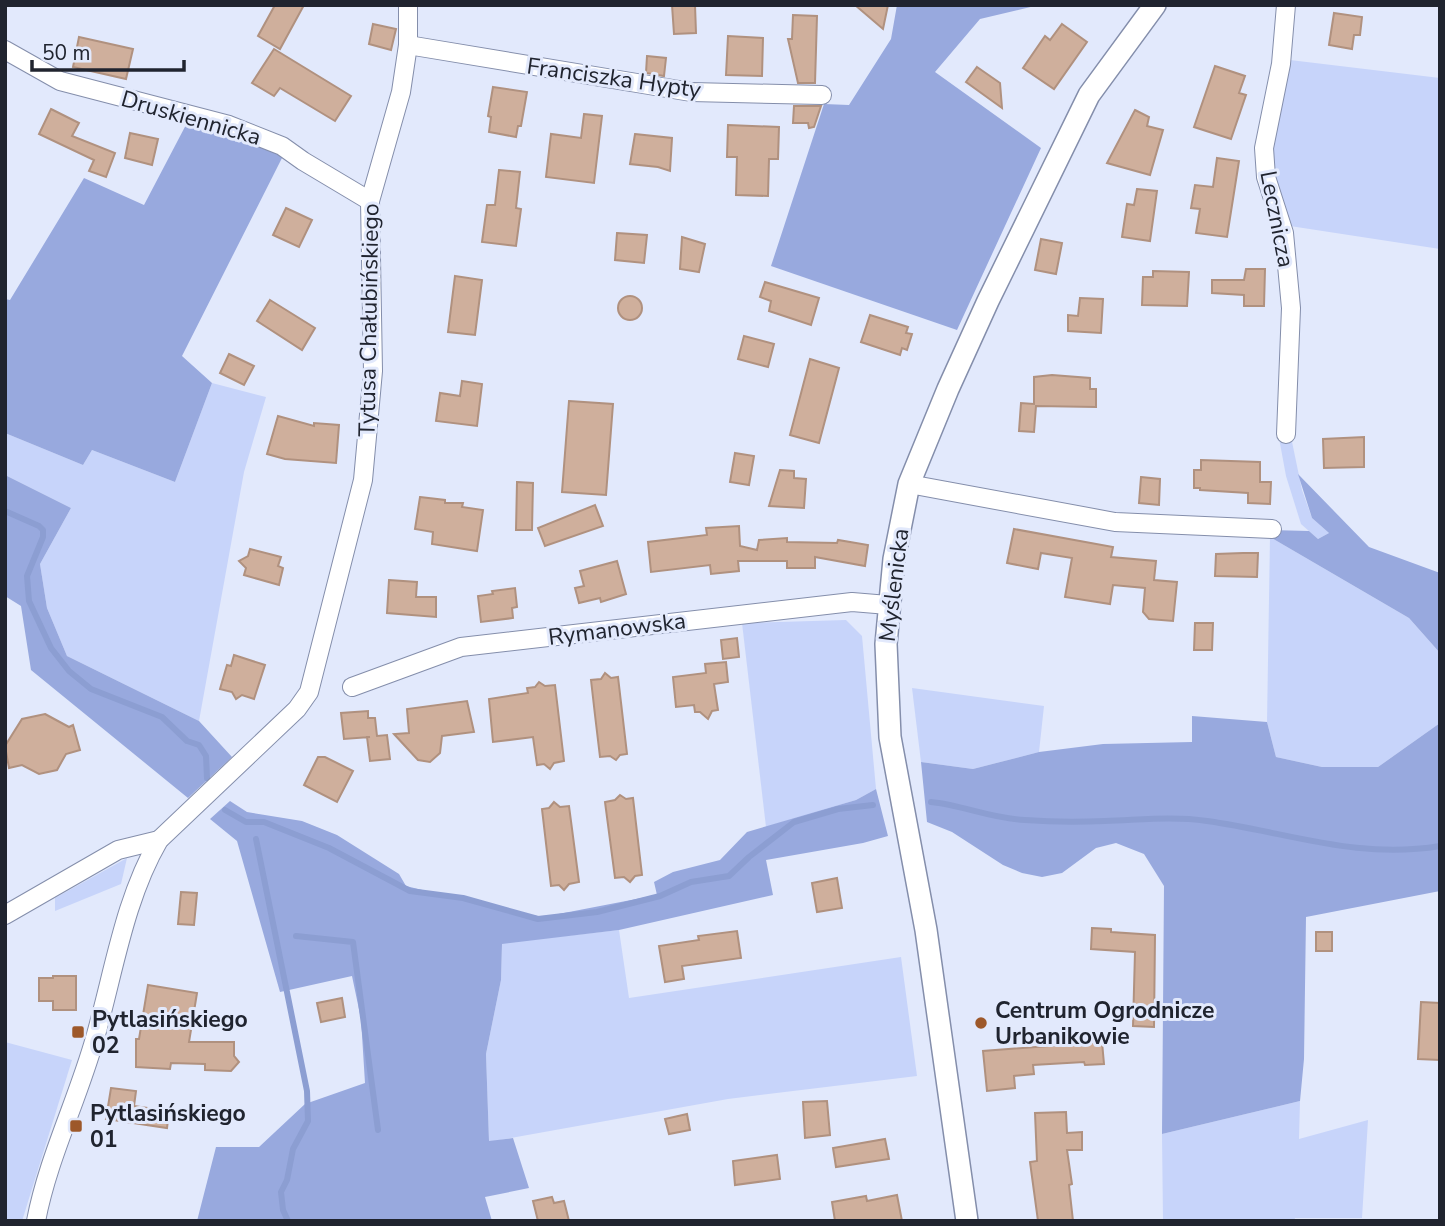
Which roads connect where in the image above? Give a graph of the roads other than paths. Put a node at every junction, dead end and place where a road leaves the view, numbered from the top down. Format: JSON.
{"nodes":[{"id":1,"x":408,"y":5,"type":"edge"},
{"id":2,"x":1155,"y":5,"type":"edge"},
{"id":3,"x":1286,"y":5,"type":"edge"},
{"id":4,"x":408,"y":45,"type":"junction"},
{"id":5,"x":5,"y":50,"type":"edge"},
{"id":6,"x":822,"y":95,"type":"dead end"},
{"id":7,"x":370,"y":201,"type":"junction"},
{"id":8,"x":1286,"y":434,"type":"dead end"},
{"id":9,"x":909,"y":484,"type":"junction"},
{"id":10,"x":1272,"y":529,"type":"dead end"},
{"id":11,"x":888,"y":605,"type":"junction"},
{"id":12,"x":352,"y":687,"type":"dead end"},
{"id":13,"x":159,"y":840,"type":"junction"},
{"id":14,"x":5,"y":915,"type":"edge"},
{"id":15,"x":36,"y":1221,"type":"edge"},
{"id":16,"x":967,"y":1221,"type":"edge"}],
"edges":[{"from":1,"to":4,"type":"street","name":"Tytusa Chałubińskiego"},
{"from":2,"to":9,"type":"street","name":"Myślenicka"},
{"from":3,"to":8,"type":"street","name":"Lecznicza"},
{"from":4,"to":6,"type":"street","name":"Franciszka Hypty"},
{"from":4,"to":7,"type":"street","name":"Tytusa Chałubińskiego"},
{"from":5,"to":7,"type":"street","name":"Druskiennicka"},
{"from":7,"to":13,"type":"street","name":"Tytusa Chałubińskiego"},
{"from":9,"to":10,"type":"street"},
{"from":9,"to":11,"type":"street","name":"Myślenicka"},
{"from":11,"to":12,"type":"street","name":"Rymanowska"},
{"from":11,"to":16,"type":"street","name":"Myślenicka"},
{"from":13,"to":14,"type":"street"},
{"from":13,"to":15,"type":"street","name":"Tytusa Chałubińskiego"}]}
